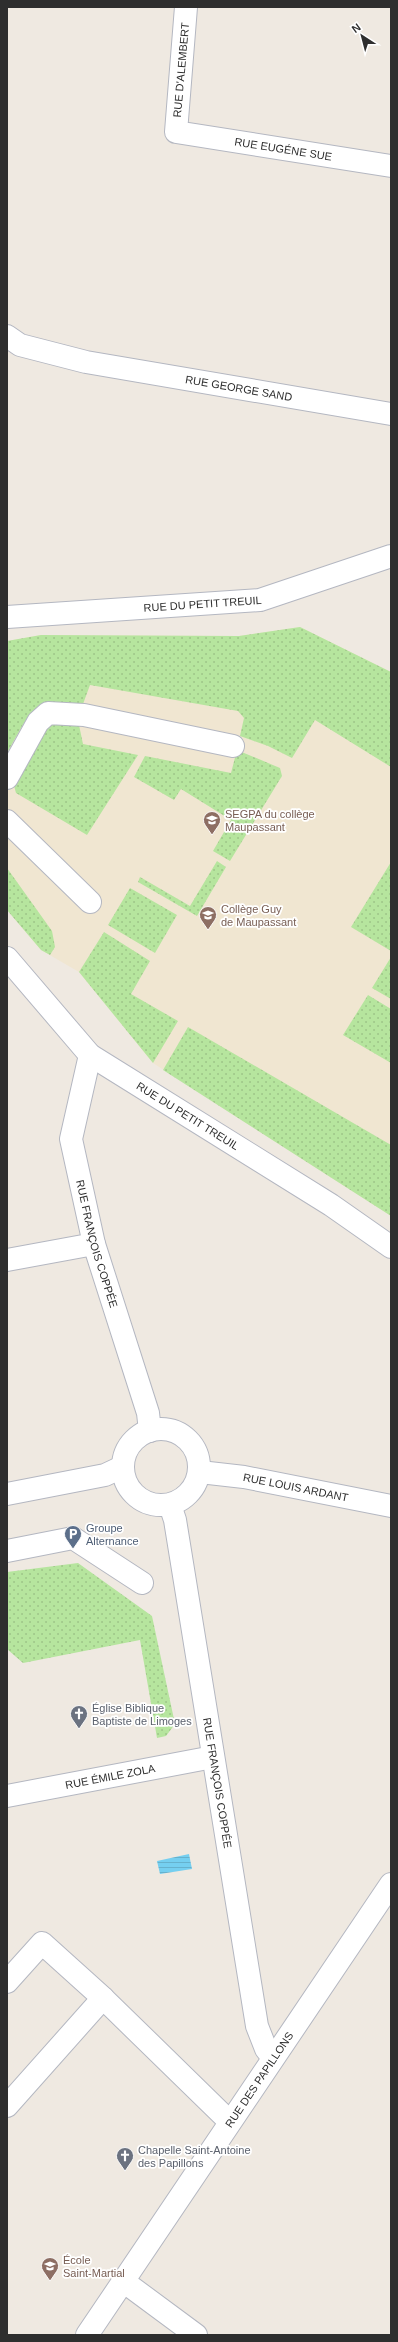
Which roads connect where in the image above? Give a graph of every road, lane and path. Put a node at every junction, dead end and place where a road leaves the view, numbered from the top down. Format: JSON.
{"nodes":[{"id":1,"x":186,"y":7,"type":"edge"},
{"id":2,"x":176,"y":132,"type":"joint"},
{"id":3,"x":391,"y":166,"type":"edge"},
{"id":4,"x":7,"y":336,"type":"edge"},
{"id":5,"x":391,"y":414,"type":"edge"},
{"id":6,"x":391,"y":556,"type":"edge"},
{"id":7,"x":7,"y":617,"type":"edge"},
{"id":8,"x":234,"y":746,"type":"dead end"},
{"id":9,"x":7,"y":778,"type":"edge"},
{"id":10,"x":7,"y":822,"type":"edge"},
{"id":11,"x":90,"y":902,"type":"dead end"},
{"id":12,"x":7,"y":958,"type":"edge"},
{"id":13,"x":90,"y":1055,"type":"junction"},
{"id":14,"x":94,"y":1244,"type":"junction"},
{"id":15,"x":391,"y":1247,"type":"edge"},
{"id":16,"x":7,"y":1260,"type":"edge"},
{"id":17,"x":150,"y":1430,"type":"junction"},
{"id":18,"x":122,"y":1467,"type":"junction"},
{"id":19,"x":200,"y":1472,"type":"junction"},
{"id":20,"x":7,"y":1494,"type":"edge"},
{"id":21,"x":170,"y":1505,"type":"junction"},
{"id":22,"x":391,"y":1506,"type":"edge"},
{"id":23,"x":7,"y":1551,"type":"edge"},
{"id":24,"x":142,"y":1582,"type":"dead end"},
{"id":25,"x":213,"y":1757,"type":"junction"},
{"id":26,"x":7,"y":1796,"type":"edge"},
{"id":27,"x":391,"y":1884,"type":"edge"},
{"id":28,"x":7,"y":1982,"type":"edge"},
{"id":29,"x":103,"y":1998,"type":"junction"},
{"id":30,"x":273,"y":2058,"type":"junction"},
{"id":31,"x":7,"y":2106,"type":"edge"},
{"id":32,"x":229,"y":2121,"type":"junction"},
{"id":33,"x":123,"y":2281,"type":"junction"},
{"id":34,"x":87,"y":2335,"type":"edge"},
{"id":35,"x":196,"y":2335,"type":"edge"}],
"edges":[{"from":1,"to":2,"type":"street","name":"RUE D'ALEMBERT"},
{"from":2,"to":3,"type":"street","name":"RUE EUGÉNE SUE"},
{"from":4,"to":5,"type":"street","name":"RUE GEORGE SAND"},
{"from":6,"to":7,"type":"street","name":"RUE DU PETIT TREUIL"},
{"from":8,"to":9,"type":"street"},
{"from":10,"to":11,"type":"street"},
{"from":12,"to":13,"type":"street","name":"RUE DU PETIT TREUIL"},
{"from":13,"to":14,"type":"street","name":"RUE FRANÇOIS COPPÉE"},
{"from":13,"to":15,"type":"street","name":"RUE DU PETIT TREUIL"},
{"from":14,"to":16,"type":"street"},
{"from":14,"to":17,"type":"street","name":"RUE FRANÇOIS COPPÉE"},
{"from":17,"to":18,"type":"street"},
{"from":17,"to":19,"type":"street"},
{"from":18,"to":20,"type":"street"},
{"from":18,"to":21,"type":"street"},
{"from":19,"to":21,"type":"street"},
{"from":19,"to":22,"type":"street","name":"RUE LOUIS ARDANT"},
{"from":21,"to":25,"type":"street","name":"RUE FRANÇOIS COPPÉE"},
{"from":23,"to":24,"type":"street"},
{"from":25,"to":26,"type":"street","name":"RUE ÉMILE ZOLA"},
{"from":25,"to":30,"type":"street","name":"RUE FRANÇOIS COPPÉE"},
{"from":27,"to":30,"type":"street","name":"RUE DES PAPILLONS"},
{"from":28,"to":29,"type":"street"},
{"from":29,"to":31,"type":"street"},
{"from":29,"to":32,"type":"street"},
{"from":30,"to":32,"type":"street","name":"RUE DES PAPILLONS"},
{"from":32,"to":33,"type":"street","name":"RUE DES PAPILLONS"},
{"from":33,"to":34,"type":"street","name":"RUE DES PAPILLONS"},
{"from":33,"to":35,"type":"street"}]}
